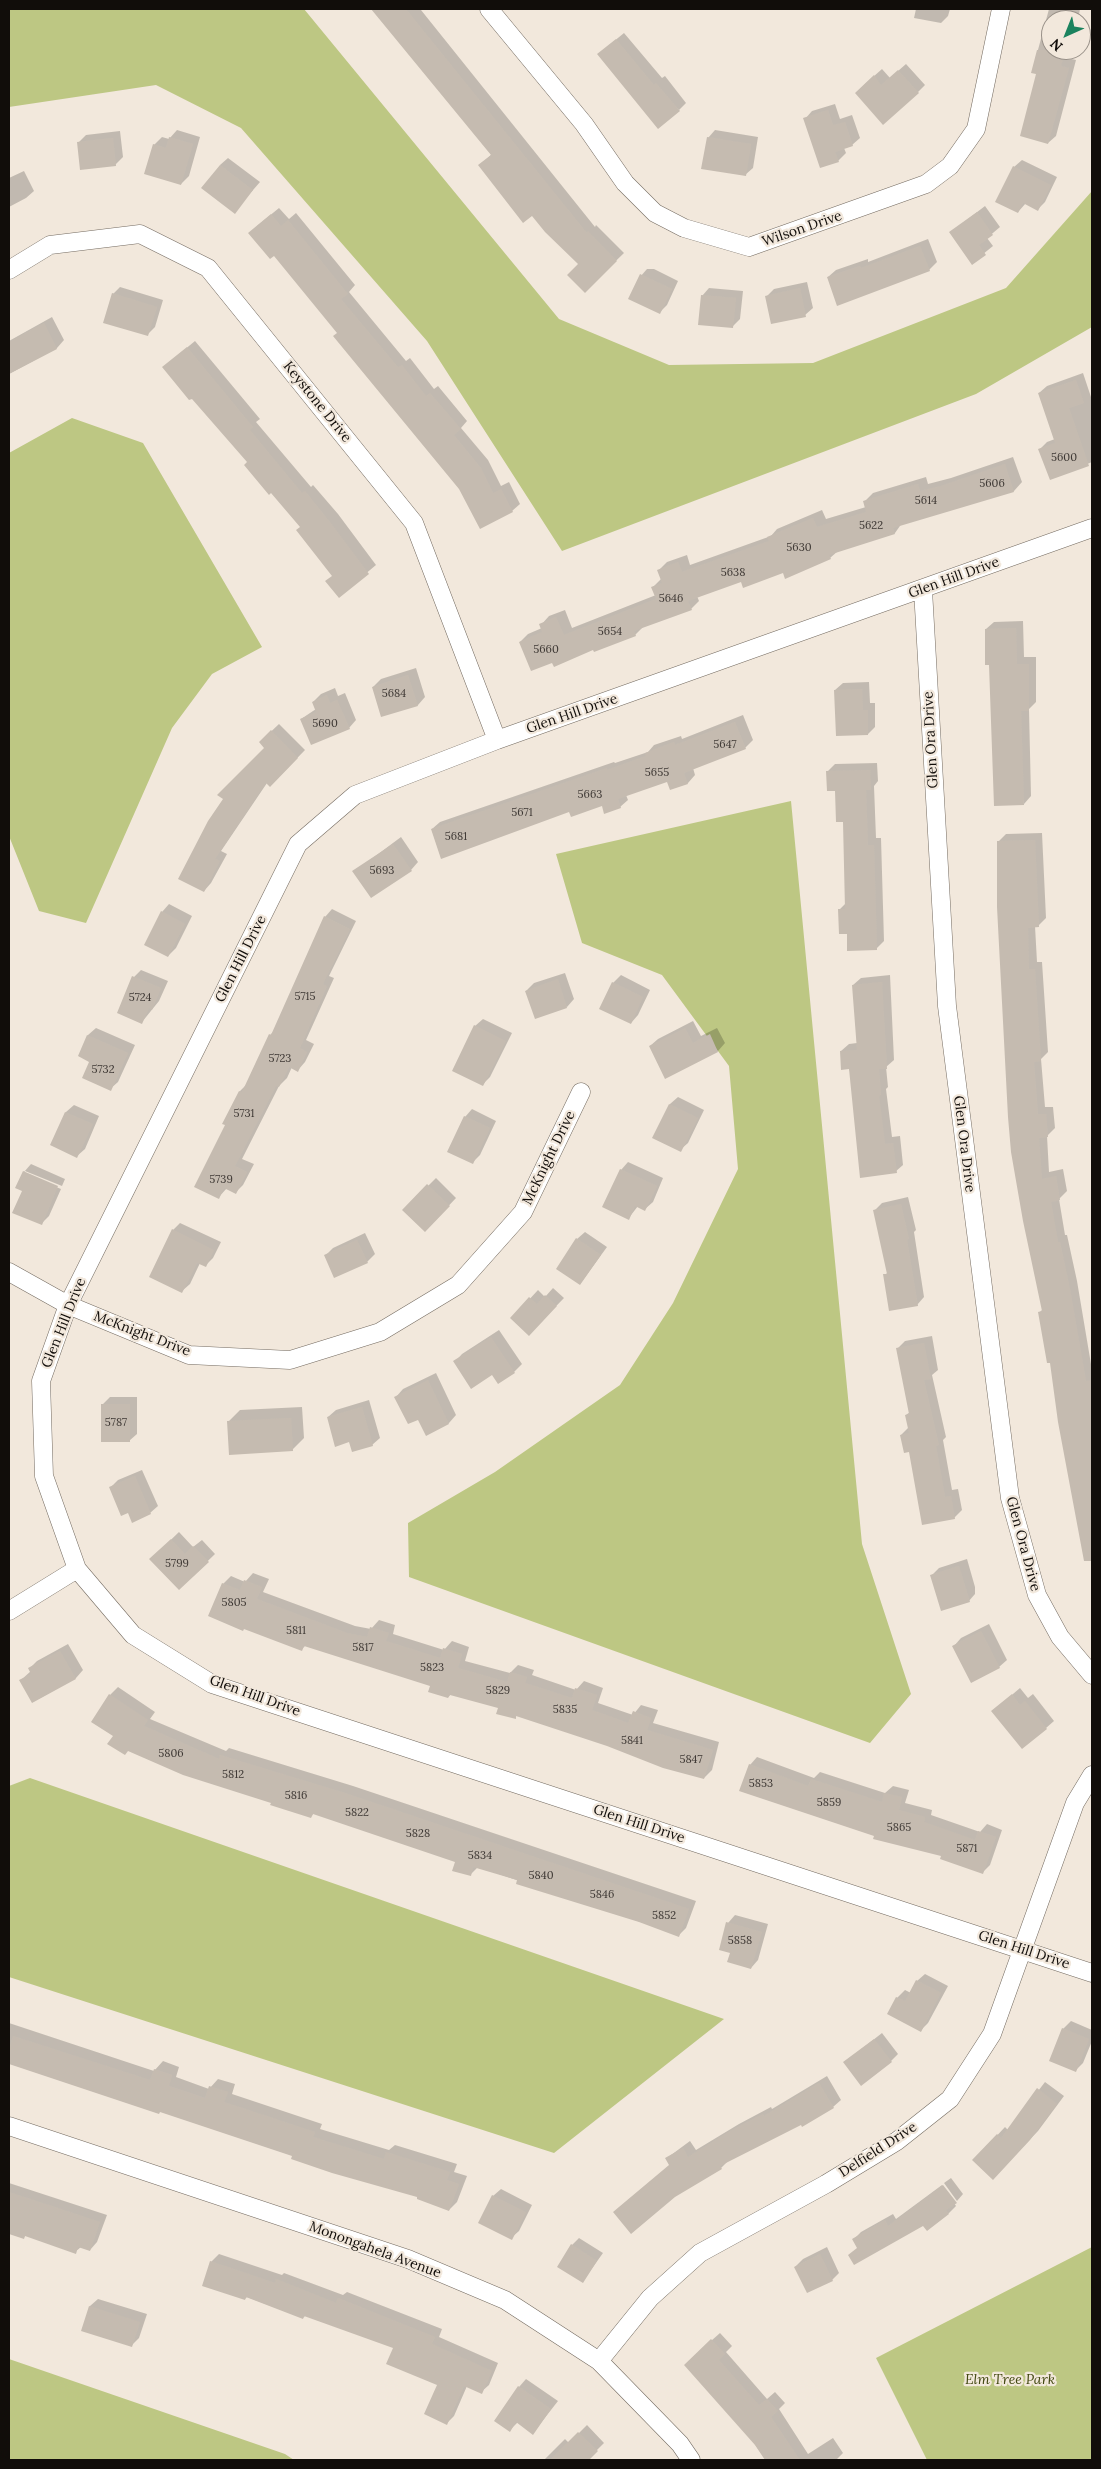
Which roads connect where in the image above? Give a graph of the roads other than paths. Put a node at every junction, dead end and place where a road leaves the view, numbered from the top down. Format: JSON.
{"nodes":[{"id":1,"x":489,"y":9,"type":"edge"},
{"id":2,"x":1001,"y":9,"type":"edge"},
{"id":3,"x":9,"y":270,"type":"edge"},
{"id":4,"x":1092,"y":528,"type":"edge"},
{"id":5,"x":923,"y":590,"type":"junction"},
{"id":6,"x":497,"y":740,"type":"junction"},
{"id":7,"x":581,"y":1092,"type":"dead end"},
{"id":8,"x":9,"y":1272,"type":"edge"},
{"id":9,"x":68,"y":1305,"type":"junction"},
{"id":10,"x":77,"y":1569,"type":"junction"},
{"id":11,"x":9,"y":1611,"type":"edge"},
{"id":12,"x":1092,"y":1675,"type":"edge"},
{"id":13,"x":1092,"y":1775,"type":"edge"},
{"id":14,"x":1023,"y":1951,"type":"junction"},
{"id":15,"x":1092,"y":1973,"type":"edge"},
{"id":16,"x":9,"y":2126,"type":"edge"},
{"id":17,"x":599,"y":2361,"type":"junction"},
{"id":18,"x":691,"y":2460,"type":"edge"}],
"edges":[{"from":1,"to":2,"type":"street","name":"Wilson Drive"},
{"from":3,"to":6,"type":"street","name":"Keystone Drive"},
{"from":4,"to":5,"type":"street","name":"Glen Hill Drive"},
{"from":5,"to":6,"type":"street","name":"Glen Hill Drive"},
{"from":5,"to":12,"type":"street","name":"Glen Ora Drive"},
{"from":6,"to":9,"type":"street","name":"Glen Hill Drive"},
{"from":7,"to":9,"type":"street","name":"McKnight Drive"},
{"from":8,"to":9,"type":"street","name":"McKnight Drive"},
{"from":9,"to":10,"type":"street","name":"Glen Hill Drive"},
{"from":10,"to":11,"type":"street"},
{"from":10,"to":14,"type":"street","name":"Glen Hill Drive"},
{"from":13,"to":14,"type":"street","name":"Delfield Drive"},
{"from":14,"to":15,"type":"street","name":"Glen Hill Drive"},
{"from":14,"to":17,"type":"street","name":"Delfield Drive"},
{"from":16,"to":17,"type":"street","name":"Monongahela Avenue"},
{"from":17,"to":18,"type":"street","name":"Monongahela Avenue"}]}
